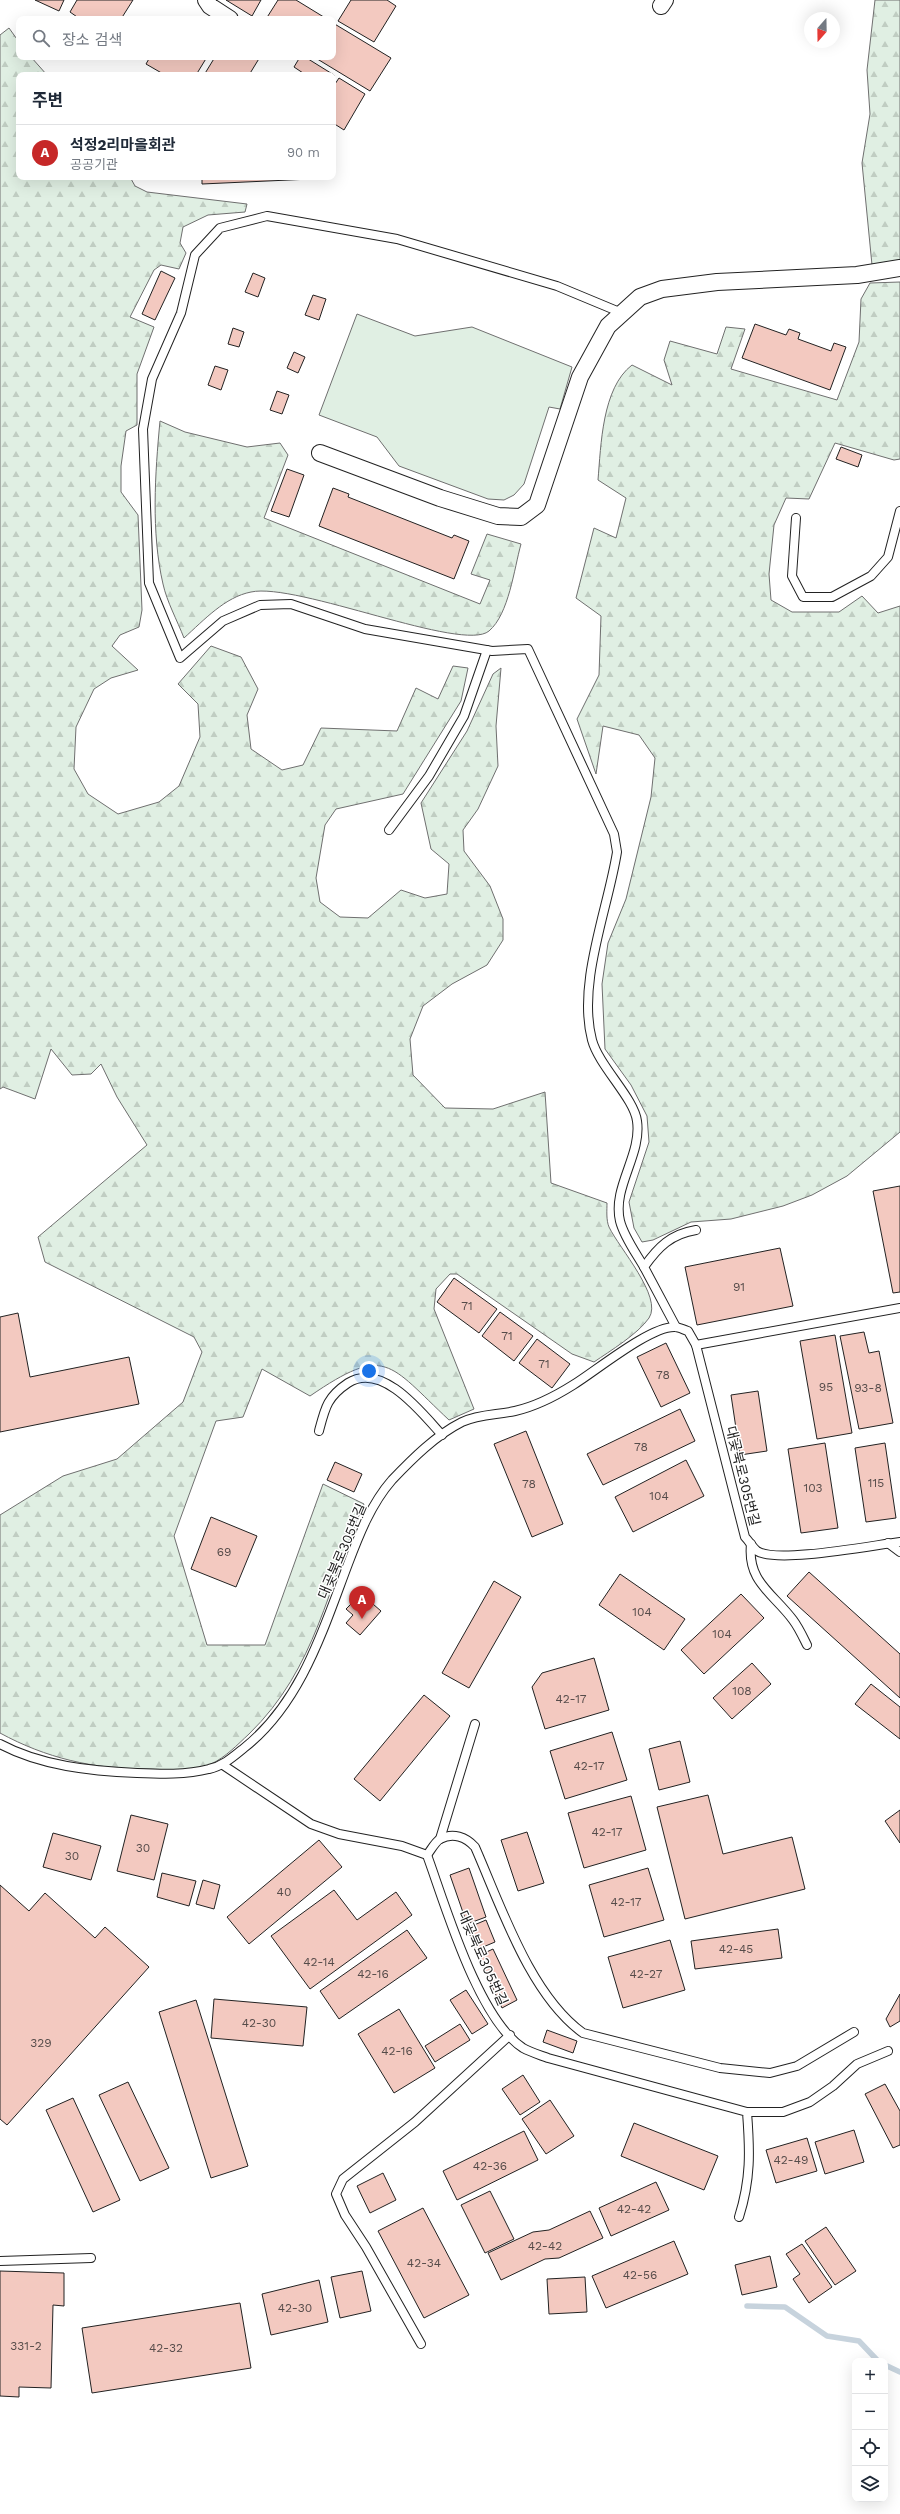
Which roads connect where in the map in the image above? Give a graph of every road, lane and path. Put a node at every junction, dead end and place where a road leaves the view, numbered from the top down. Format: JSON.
{"nodes":[{"id":1,"x":206,"y":0,"type":"edge"},
{"id":2,"x":225,"y":16,"type":"edge"},
{"id":3,"x":900,"y":268,"type":"edge"},
{"id":4,"x":622,"y":314,"type":"junction"},
{"id":5,"x":320,"y":453,"type":"dead end"},
{"id":6,"x":900,"y":511,"type":"edge"},
{"id":7,"x":796,"y":518,"type":"dead end"},
{"id":8,"x":487,"y":650,"type":"junction"},
{"id":9,"x":389,"y":830,"type":"dead end"},
{"id":10,"x":696,"y":1230,"type":"dead end"},
{"id":11,"x":644,"y":1267,"type":"junction"},
{"id":12,"x":900,"y":1308,"type":"edge"},
{"id":13,"x":676,"y":1327,"type":"junction"},
{"id":14,"x":696,"y":1345,"type":"junction"},
{"id":15,"x":319,"y":1431,"type":"dead end"},
{"id":16,"x":442,"y":1435,"type":"junction"},
{"id":17,"x":900,"y":1542,"type":"edge"},
{"id":18,"x":888,"y":1543,"type":"junction"},
{"id":19,"x":751,"y":1544,"type":"junction"},
{"id":20,"x":900,"y":1552,"type":"edge"},
{"id":21,"x":807,"y":1645,"type":"dead end"},
{"id":22,"x":475,"y":1724,"type":"dead end"},
{"id":23,"x":0,"y":1744,"type":"edge"},
{"id":24,"x":222,"y":1765,"type":"junction"},
{"id":25,"x":440,"y":1839,"type":"junction"},
{"id":26,"x":427,"y":1855,"type":"junction"},
{"id":27,"x":854,"y":2032,"type":"dead end"},
{"id":28,"x":510,"y":2035,"type":"junction"},
{"id":29,"x":888,"y":2051,"type":"dead end"},
{"id":30,"x":747,"y":2112,"type":"junction"},
{"id":31,"x":739,"y":2217,"type":"dead end"},
{"id":32,"x":91,"y":2258,"type":"dead end"},
{"id":33,"x":0,"y":2261,"type":"edge"},
{"id":34,"x":421,"y":2344,"type":"dead end"}],
"edges":[{"from":1,"to":2,"type":"street"},
{"from":3,"to":4,"type":"street"},
{"from":4,"to":5,"type":"street"},
{"from":4,"to":8,"type":"lane"},
{"from":6,"to":7,"type":"lane"},
{"from":8,"to":9,"type":"lane"},
{"from":8,"to":11,"type":"lane"},
{"from":10,"to":11,"type":"lane"},
{"from":11,"to":13,"type":"lane"},
{"from":12,"to":14,"type":"lane"},
{"from":13,"to":14,"type":"lane","name":"대곶북로305번길"},
{"from":13,"to":16,"type":"lane","name":"대곶북로305번길"},
{"from":14,"to":19,"type":"lane","name":"대곶북로305번길"},
{"from":15,"to":16,"type":"lane"},
{"from":16,"to":24,"type":"lane","name":"대곶북로305번길"},
{"from":17,"to":18,"type":"lane","name":"대곶북로305번길"},
{"from":18,"to":19,"type":"lane","name":"대곶북로305번길"},
{"from":18,"to":20,"type":"lane"},
{"from":19,"to":21,"type":"lane"},
{"from":22,"to":25,"type":"lane"},
{"from":23,"to":24,"type":"lane","name":"대곶북로305번길"},
{"from":24,"to":26,"type":"lane"},
{"from":25,"to":26,"type":"lane"},
{"from":25,"to":27,"type":"lane"},
{"from":26,"to":28,"type":"lane","name":"대곶북로305번길"},
{"from":28,"to":30,"type":"lane","name":"대곶북로305번길"},
{"from":28,"to":34,"type":"lane"},
{"from":29,"to":30,"type":"lane","name":"대곶북로305번길"},
{"from":30,"to":31,"type":"lane"},
{"from":32,"to":33,"type":"lane"}]}
